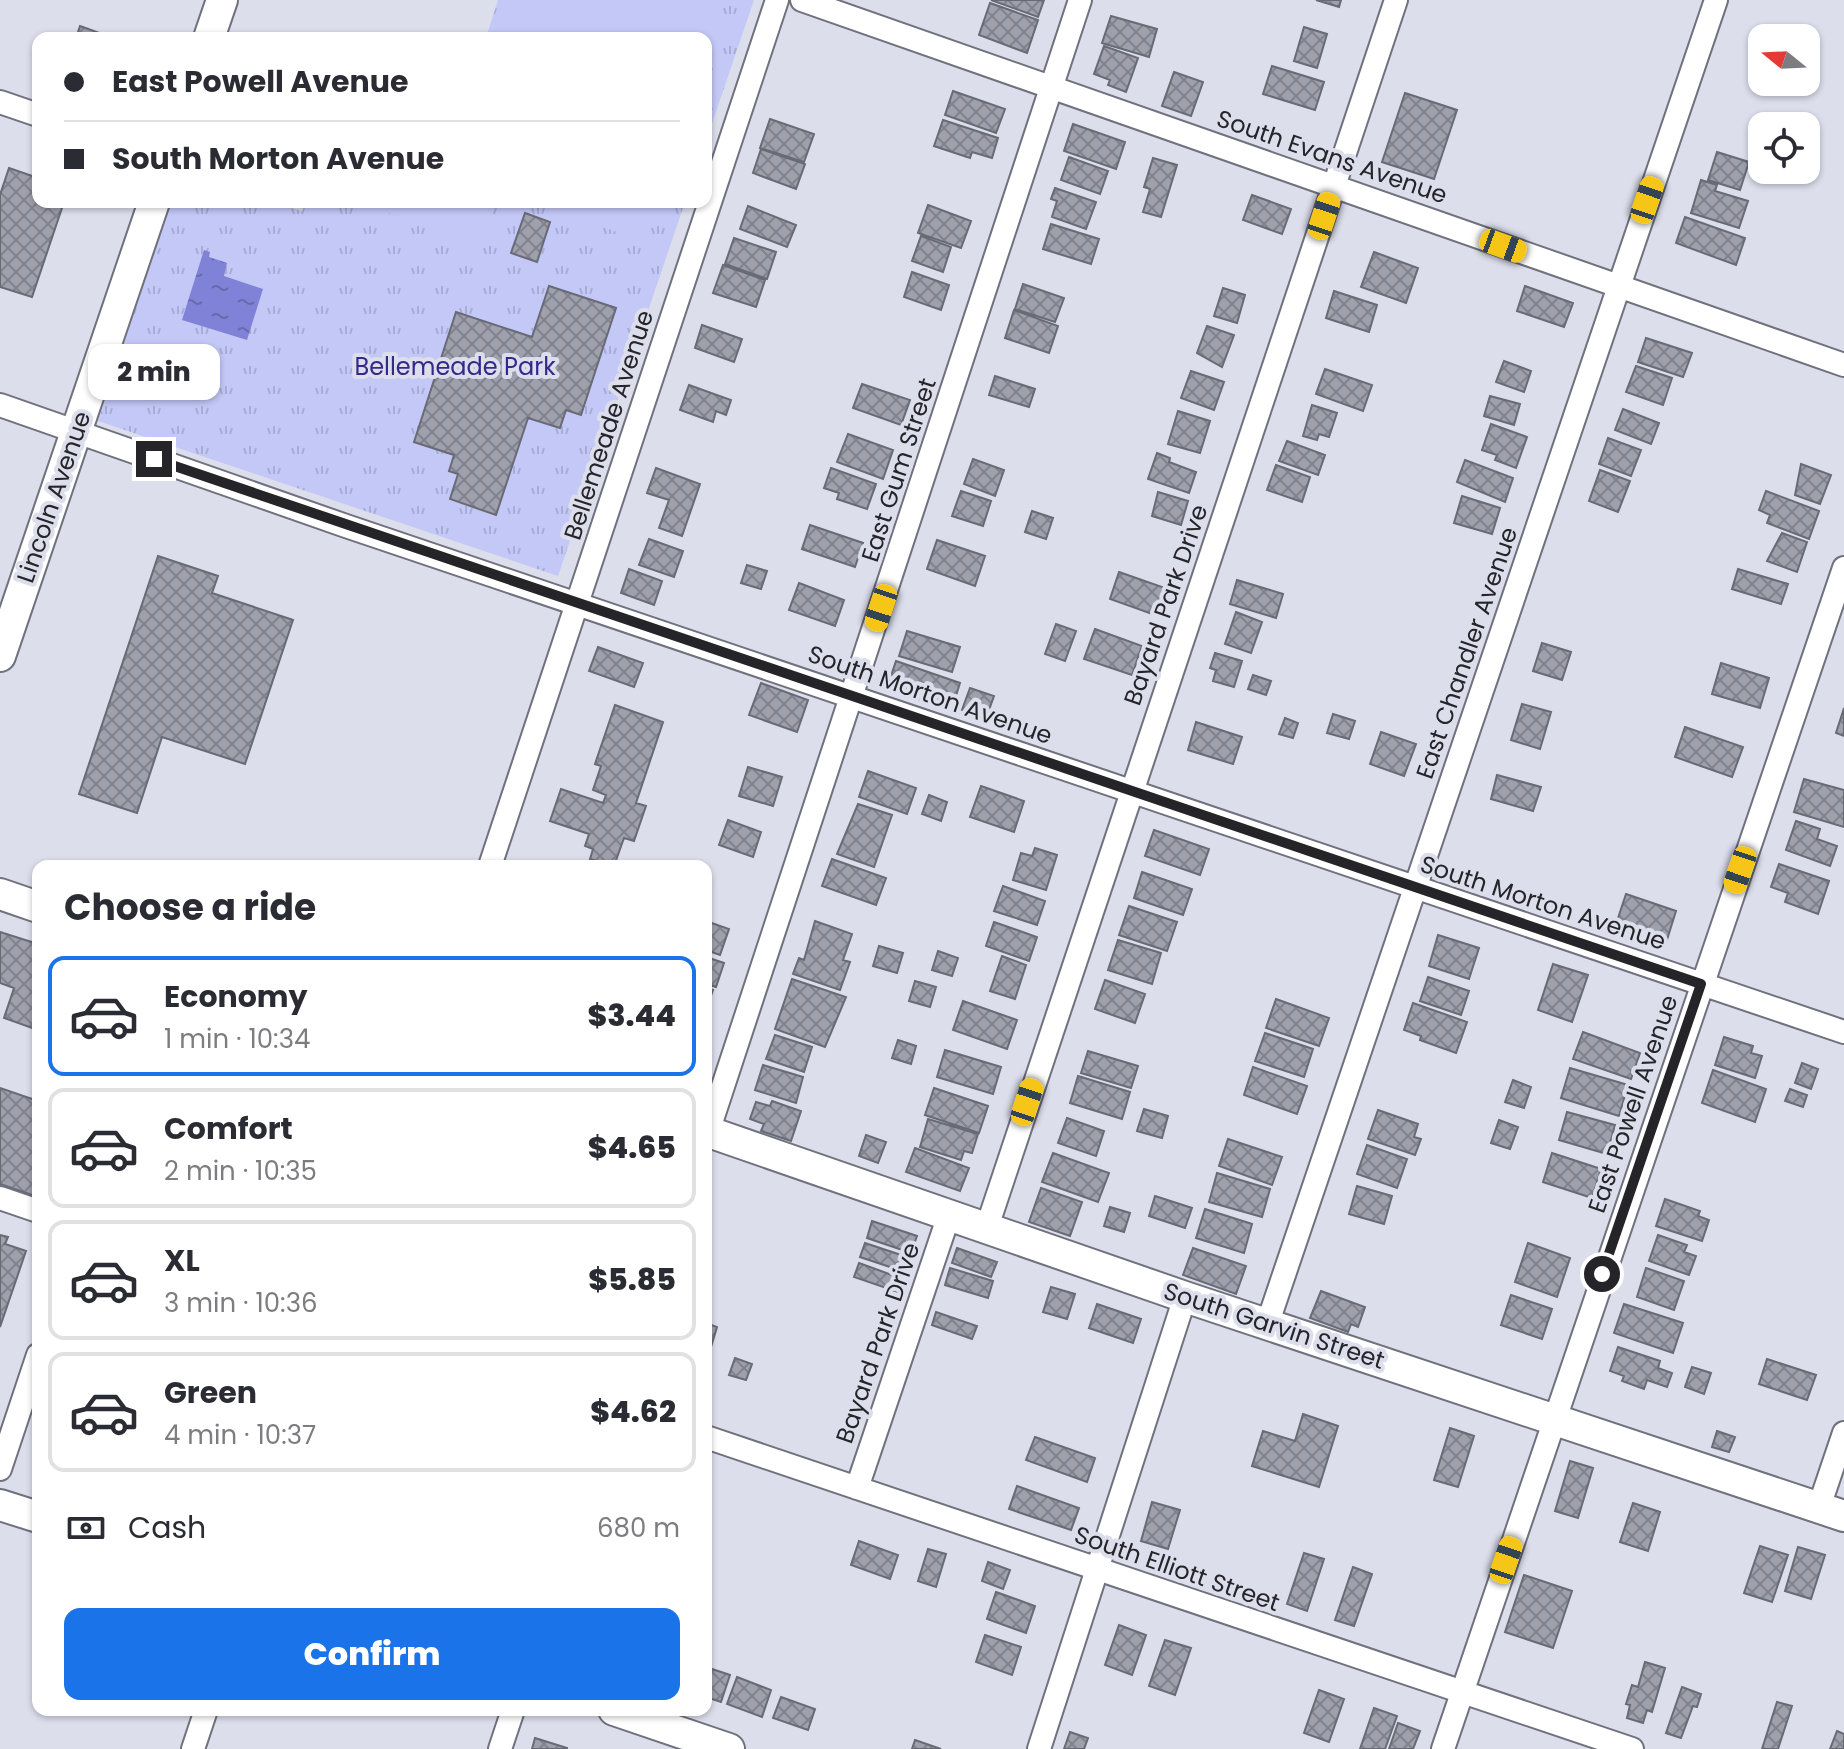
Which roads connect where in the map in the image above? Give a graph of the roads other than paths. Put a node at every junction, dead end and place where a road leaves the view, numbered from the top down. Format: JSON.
{"nodes":[{"id":1,"x":222,"y":0,"type":"edge"},
{"id":2,"x":777,"y":0,"type":"edge"},
{"id":3,"x":802,"y":0,"type":"edge"},
{"id":4,"x":1080,"y":0,"type":"edge"},
{"id":5,"x":1396,"y":0,"type":"edge"},
{"id":6,"x":1716,"y":0,"type":"edge"},
{"id":7,"x":211,"y":32,"type":"edge"},
{"id":8,"x":1051,"y":87,"type":"junction"},
{"id":9,"x":0,"y":102,"type":"edge"},
{"id":10,"x":32,"y":113,"type":"edge"},
{"id":11,"x":1334,"y":186,"type":"junction"},
{"id":12,"x":712,"y":196,"type":"edge"},
{"id":13,"x":152,"y":208,"type":"edge"},
{"id":14,"x":708,"y":208,"type":"edge"},
{"id":15,"x":1618,"y":286,"type":"junction"},
{"id":16,"x":1844,"y":365,"type":"edge"},
{"id":17,"x":0,"y":405,"type":"edge"},
{"id":18,"x":77,"y":432,"type":"junction"},
{"id":19,"x":1844,"y":568,"type":"edge"},
{"id":20,"x":577,"y":603,"type":"junction"},
{"id":21,"x":0,"y":656,"type":"edge"},
{"id":22,"x":852,"y":695,"type":"junction"},
{"id":23,"x":1131,"y":790,"type":"junction"},
{"id":24,"x":492,"y":860,"type":"edge"},
{"id":25,"x":1415,"y":888,"type":"junction"},
{"id":26,"x":0,"y":894,"type":"edge"},
{"id":27,"x":32,"y":905,"type":"edge"},
{"id":28,"x":1701,"y":984,"type":"junction"},
{"id":29,"x":1844,"y":1032,"type":"edge"},
{"id":30,"x":712,"y":1119,"type":"edge"},
{"id":31,"x":712,"y":1136,"type":"edge"},
{"id":32,"x":0,"y":1198,"type":"edge"},
{"id":33,"x":32,"y":1209,"type":"edge"},
{"id":34,"x":949,"y":1215,"type":"junction"},
{"id":35,"x":987,"y":1227,"type":"junction"},
{"id":36,"x":1185,"y":1297,"type":"junction"},
{"id":37,"x":1268,"y":1322,"type":"junction"},
{"id":38,"x":32,"y":1373,"type":"edge"},
{"id":39,"x":1553,"y":1420,"type":"junction"},
{"id":40,"x":1844,"y":1433,"type":"edge"},
{"id":41,"x":712,"y":1439,"type":"edge"},
{"id":42,"x":0,"y":1469,"type":"edge"},
{"id":43,"x":857,"y":1488,"type":"junction"},
{"id":44,"x":0,"y":1505,"type":"edge"},
{"id":45,"x":1831,"y":1512,"type":"edge"},
{"id":46,"x":32,"y":1515,"type":"edge"},
{"id":47,"x":1098,"y":1569,"type":"junction"},
{"id":48,"x":1462,"y":1692,"type":"junction"},
{"id":49,"x":204,"y":1716,"type":"edge"},
{"id":50,"x":511,"y":1716,"type":"edge"},
{"id":51,"x":632,"y":1716,"type":"edge"},
{"id":52,"x":193,"y":1749,"type":"edge"},
{"id":53,"x":500,"y":1749,"type":"edge"},
{"id":54,"x":729,"y":1749,"type":"edge"},
{"id":55,"x":1039,"y":1749,"type":"edge"},
{"id":56,"x":1443,"y":1749,"type":"edge"},
{"id":57,"x":1632,"y":1749,"type":"edge"}],
"edges":[{"from":1,"to":7,"type":"street"},
{"from":2,"to":12,"type":"street","name":"Bellemeade Avenue"},
{"from":3,"to":8,"type":"street","name":"South Evans Avenue"},
{"from":4,"to":8,"type":"street","name":"East Gum Street"},
{"from":5,"to":11,"type":"street","name":"Bayard Park Drive"},
{"from":6,"to":15,"type":"street","name":"East Chandler Avenue"},
{"from":8,"to":11,"type":"street","name":"South Evans Avenue"},
{"from":8,"to":22,"type":"street","name":"East Gum Street"},
{"from":9,"to":10,"type":"street"},
{"from":11,"to":15,"type":"street","name":"South Evans Avenue"},
{"from":11,"to":23,"type":"street","name":"Bayard Park Drive"},
{"from":13,"to":18,"type":"street","name":"Lincoln Avenue"},
{"from":14,"to":20,"type":"street","name":"Bellemeade Avenue"},
{"from":15,"to":16,"type":"street","name":"South Evans Avenue"},
{"from":15,"to":25,"type":"street","name":"East Chandler Avenue"},
{"from":17,"to":18,"type":"street","name":"South Morton Avenue"},
{"from":18,"to":20,"type":"street","name":"South Morton Avenue"},
{"from":18,"to":21,"type":"street","name":"Lincoln Avenue"},
{"from":19,"to":28,"type":"street","name":"East Powell Avenue"},
{"from":20,"to":22,"type":"street","name":"South Morton Avenue"},
{"from":20,"to":24,"type":"street","name":"Bellemeade Avenue"},
{"from":22,"to":23,"type":"street","name":"South Morton Avenue"},
{"from":22,"to":30,"type":"street","name":"East Gum Street"},
{"from":23,"to":25,"type":"street","name":"South Morton Avenue"},
{"from":23,"to":35,"type":"street","name":"Bayard Park Drive"},
{"from":25,"to":28,"type":"street","name":"South Morton Avenue"},
{"from":25,"to":37,"type":"street","name":"East Chandler Avenue"},
{"from":26,"to":27,"type":"street"},
{"from":28,"to":29,"type":"street","name":"South Morton Avenue"},
{"from":28,"to":39,"type":"street","name":"East Powell Avenue"},
{"from":31,"to":34,"type":"street","name":"South Garvin Street"},
{"from":32,"to":33,"type":"street"},
{"from":34,"to":35,"type":"street","name":"South Garvin Street"},
{"from":34,"to":43,"type":"street","name":"Bayard Park Drive"},
{"from":35,"to":36,"type":"street","name":"South Garvin Street"},
{"from":36,"to":37,"type":"street","name":"South Garvin Street"},
{"from":36,"to":47,"type":"street"},
{"from":37,"to":39,"type":"street","name":"South Garvin Street"},
{"from":38,"to":42,"type":"street"},
{"from":39,"to":45,"type":"street","name":"South Garvin Street"},
{"from":39,"to":48,"type":"street","name":"East Powell Avenue"},
{"from":40,"to":45,"type":"street"},
{"from":41,"to":43,"type":"street","name":"South Elliott Street"},
{"from":43,"to":47,"type":"street","name":"South Elliott Street"},
{"from":44,"to":46,"type":"street"},
{"from":47,"to":48,"type":"street","name":"South Elliott Street"},
{"from":47,"to":55,"type":"street"},
{"from":48,"to":56,"type":"street","name":"East Powell Avenue"},
{"from":48,"to":57,"type":"street","name":"South Elliott Street"},
{"from":49,"to":52,"type":"street"},
{"from":50,"to":53,"type":"street"},
{"from":51,"to":54,"type":"street"}]}
